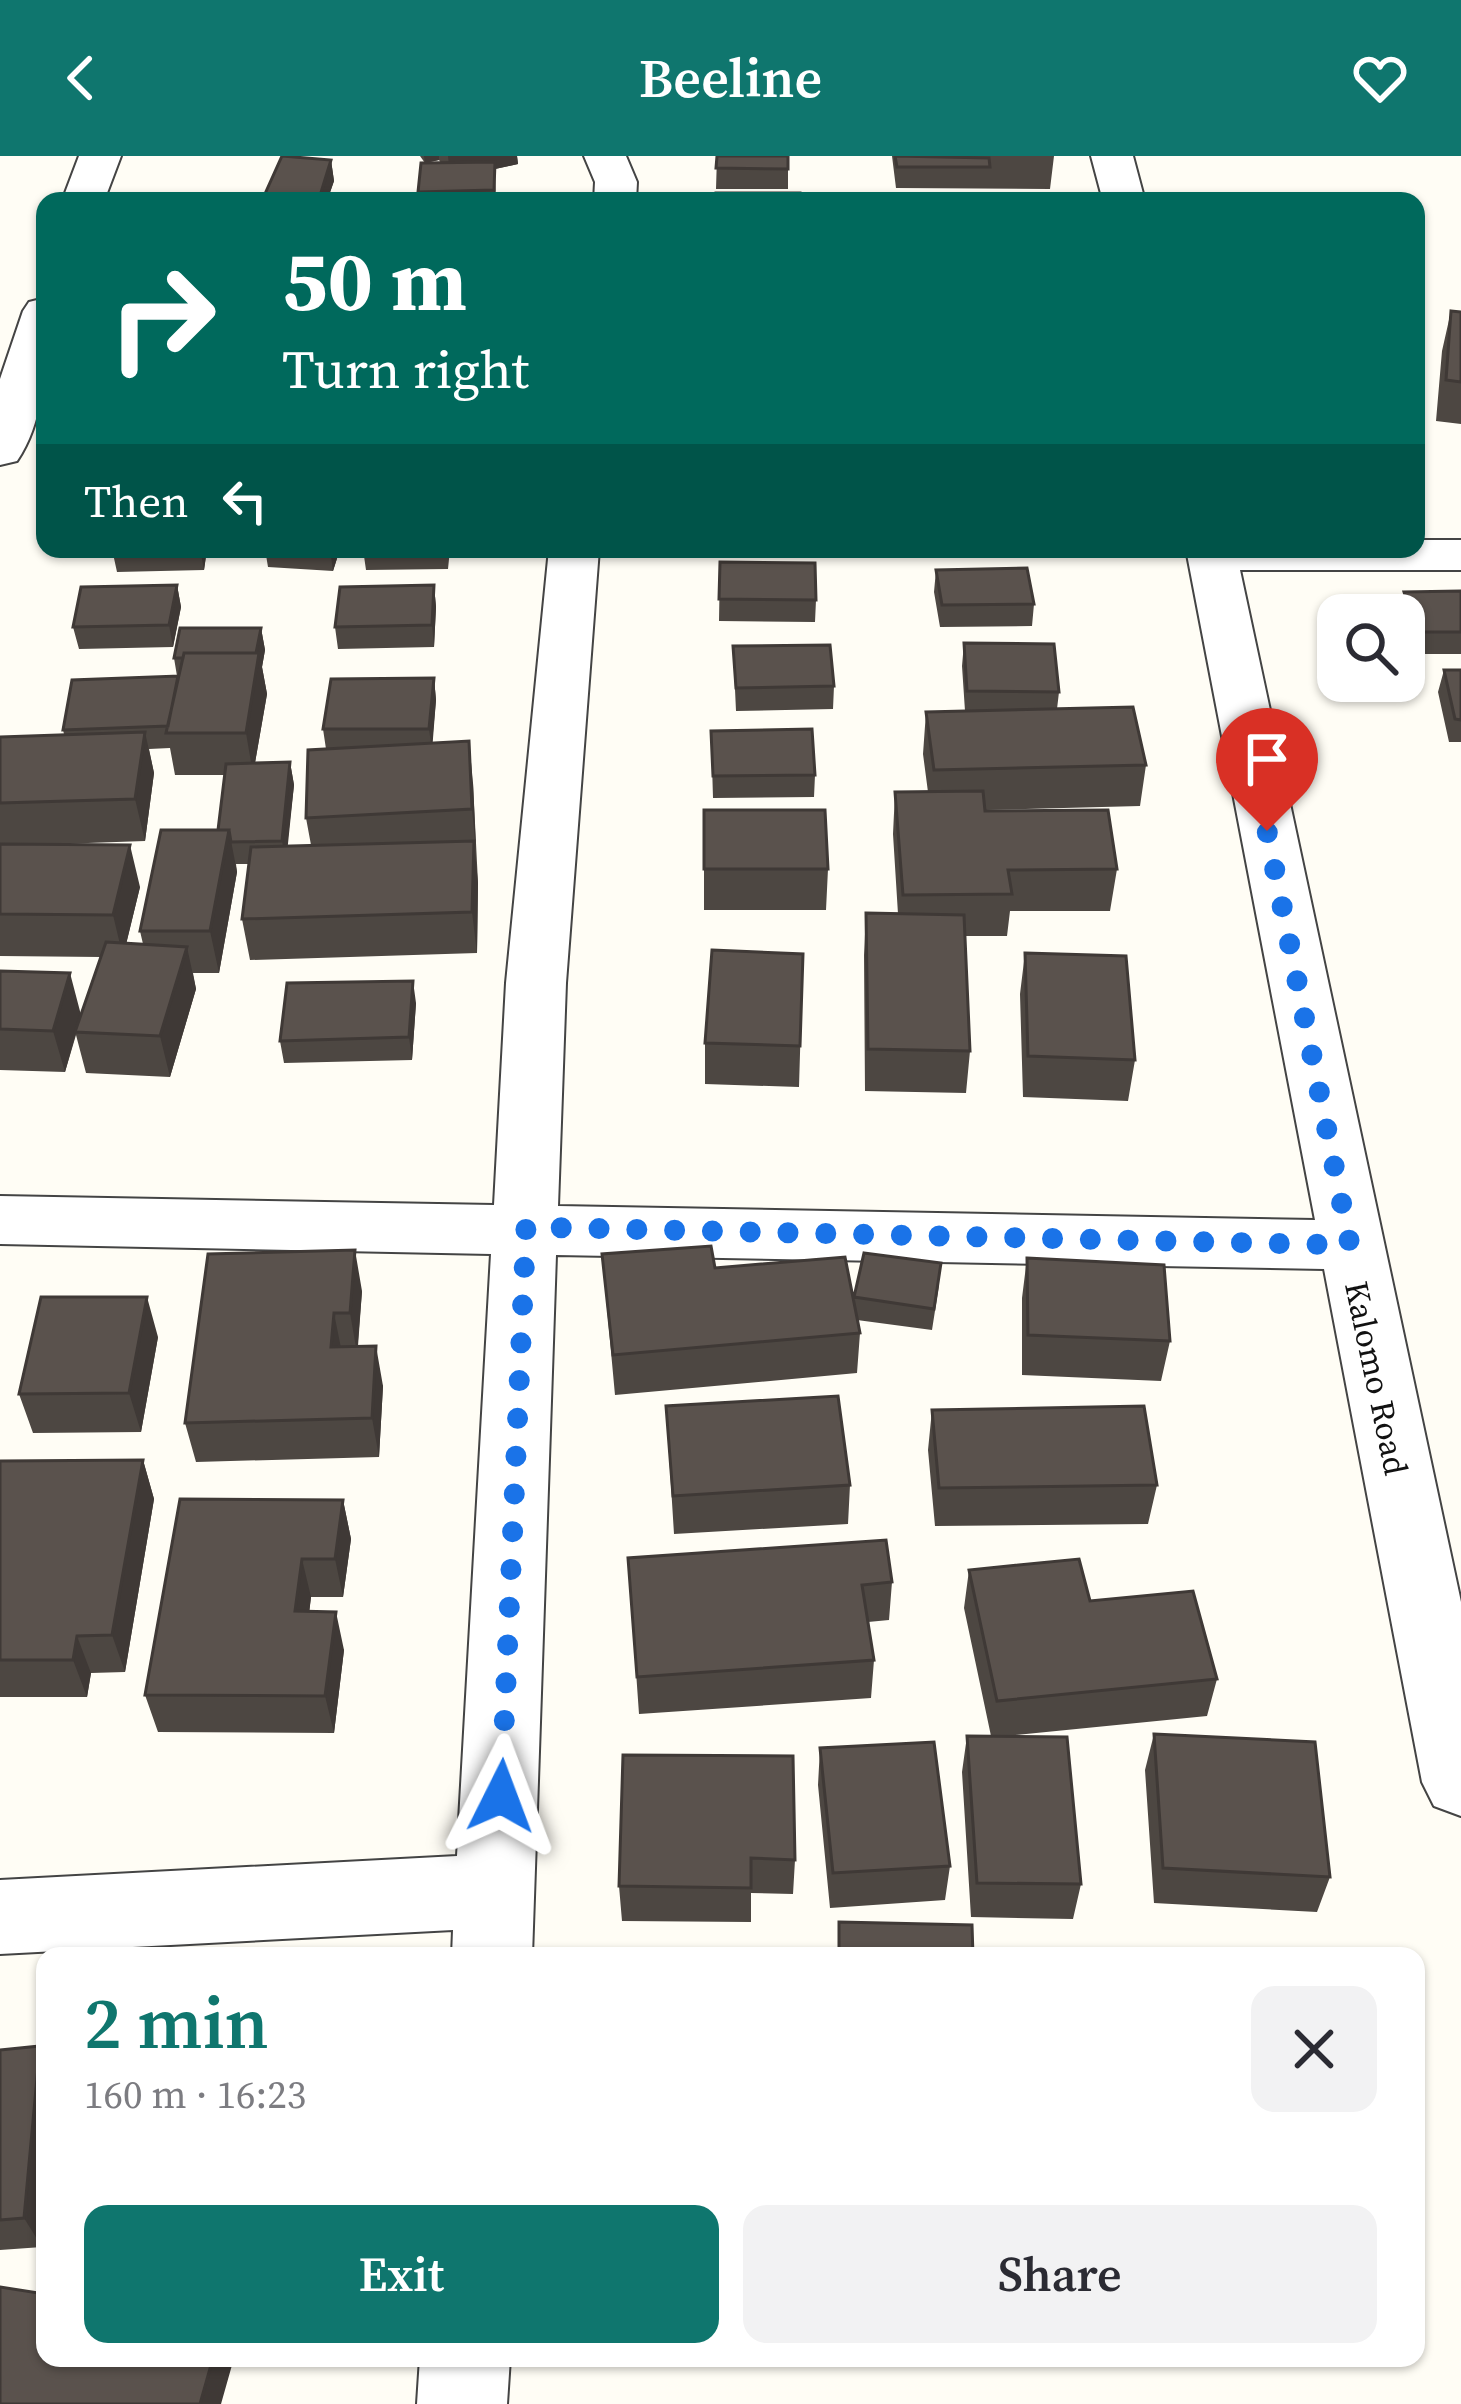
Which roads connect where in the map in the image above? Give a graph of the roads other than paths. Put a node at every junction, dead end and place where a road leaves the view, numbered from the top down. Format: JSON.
{"nodes":[{"id":1,"x":100,"y":156,"type":"edge"},
{"id":2,"x":605,"y":156,"type":"edge"},
{"id":3,"x":1112,"y":156,"type":"edge"},
{"id":4,"x":86,"y":192,"type":"edge"},
{"id":5,"x":615,"y":192,"type":"edge"},
{"id":6,"x":1122,"y":192,"type":"edge"},
{"id":7,"x":36,"y":339,"type":"edge"},
{"id":8,"x":0,"y":451,"type":"edge"},
{"id":9,"x":1425,"y":555,"type":"edge"},
{"id":10,"x":1461,"y":555,"type":"edge"},
{"id":11,"x":573,"y":558,"type":"edge"},
{"id":12,"x":1212,"y":558,"type":"edge"},
{"id":13,"x":0,"y":1220,"type":"edge"},
{"id":14,"x":526,"y":1227,"type":"junction"},
{"id":15,"x":1350,"y":1245,"type":"junction"},
{"id":16,"x":1461,"y":1782,"type":"edge"},
{"id":17,"x":0,"y":1917,"type":"edge"},
{"id":18,"x":495,"y":1923,"type":"edge"},
{"id":19,"x":464,"y":2367,"type":"edge"},
{"id":20,"x":462,"y":2404,"type":"edge"}],
"edges":[{"from":1,"to":4,"type":"street"},
{"from":2,"to":5,"type":"street"},
{"from":3,"to":6,"type":"street"},
{"from":7,"to":8,"type":"street"},
{"from":9,"to":10,"type":"street"},
{"from":11,"to":14,"type":"street"},
{"from":12,"to":15,"type":"street","name":"Kalomo Road"},
{"from":13,"to":14,"type":"street"},
{"from":14,"to":15,"type":"street"},
{"from":14,"to":18,"type":"street"},
{"from":15,"to":16,"type":"street","name":"Kalomo Road"},
{"from":17,"to":18,"type":"street"},
{"from":19,"to":20,"type":"street"}]}
